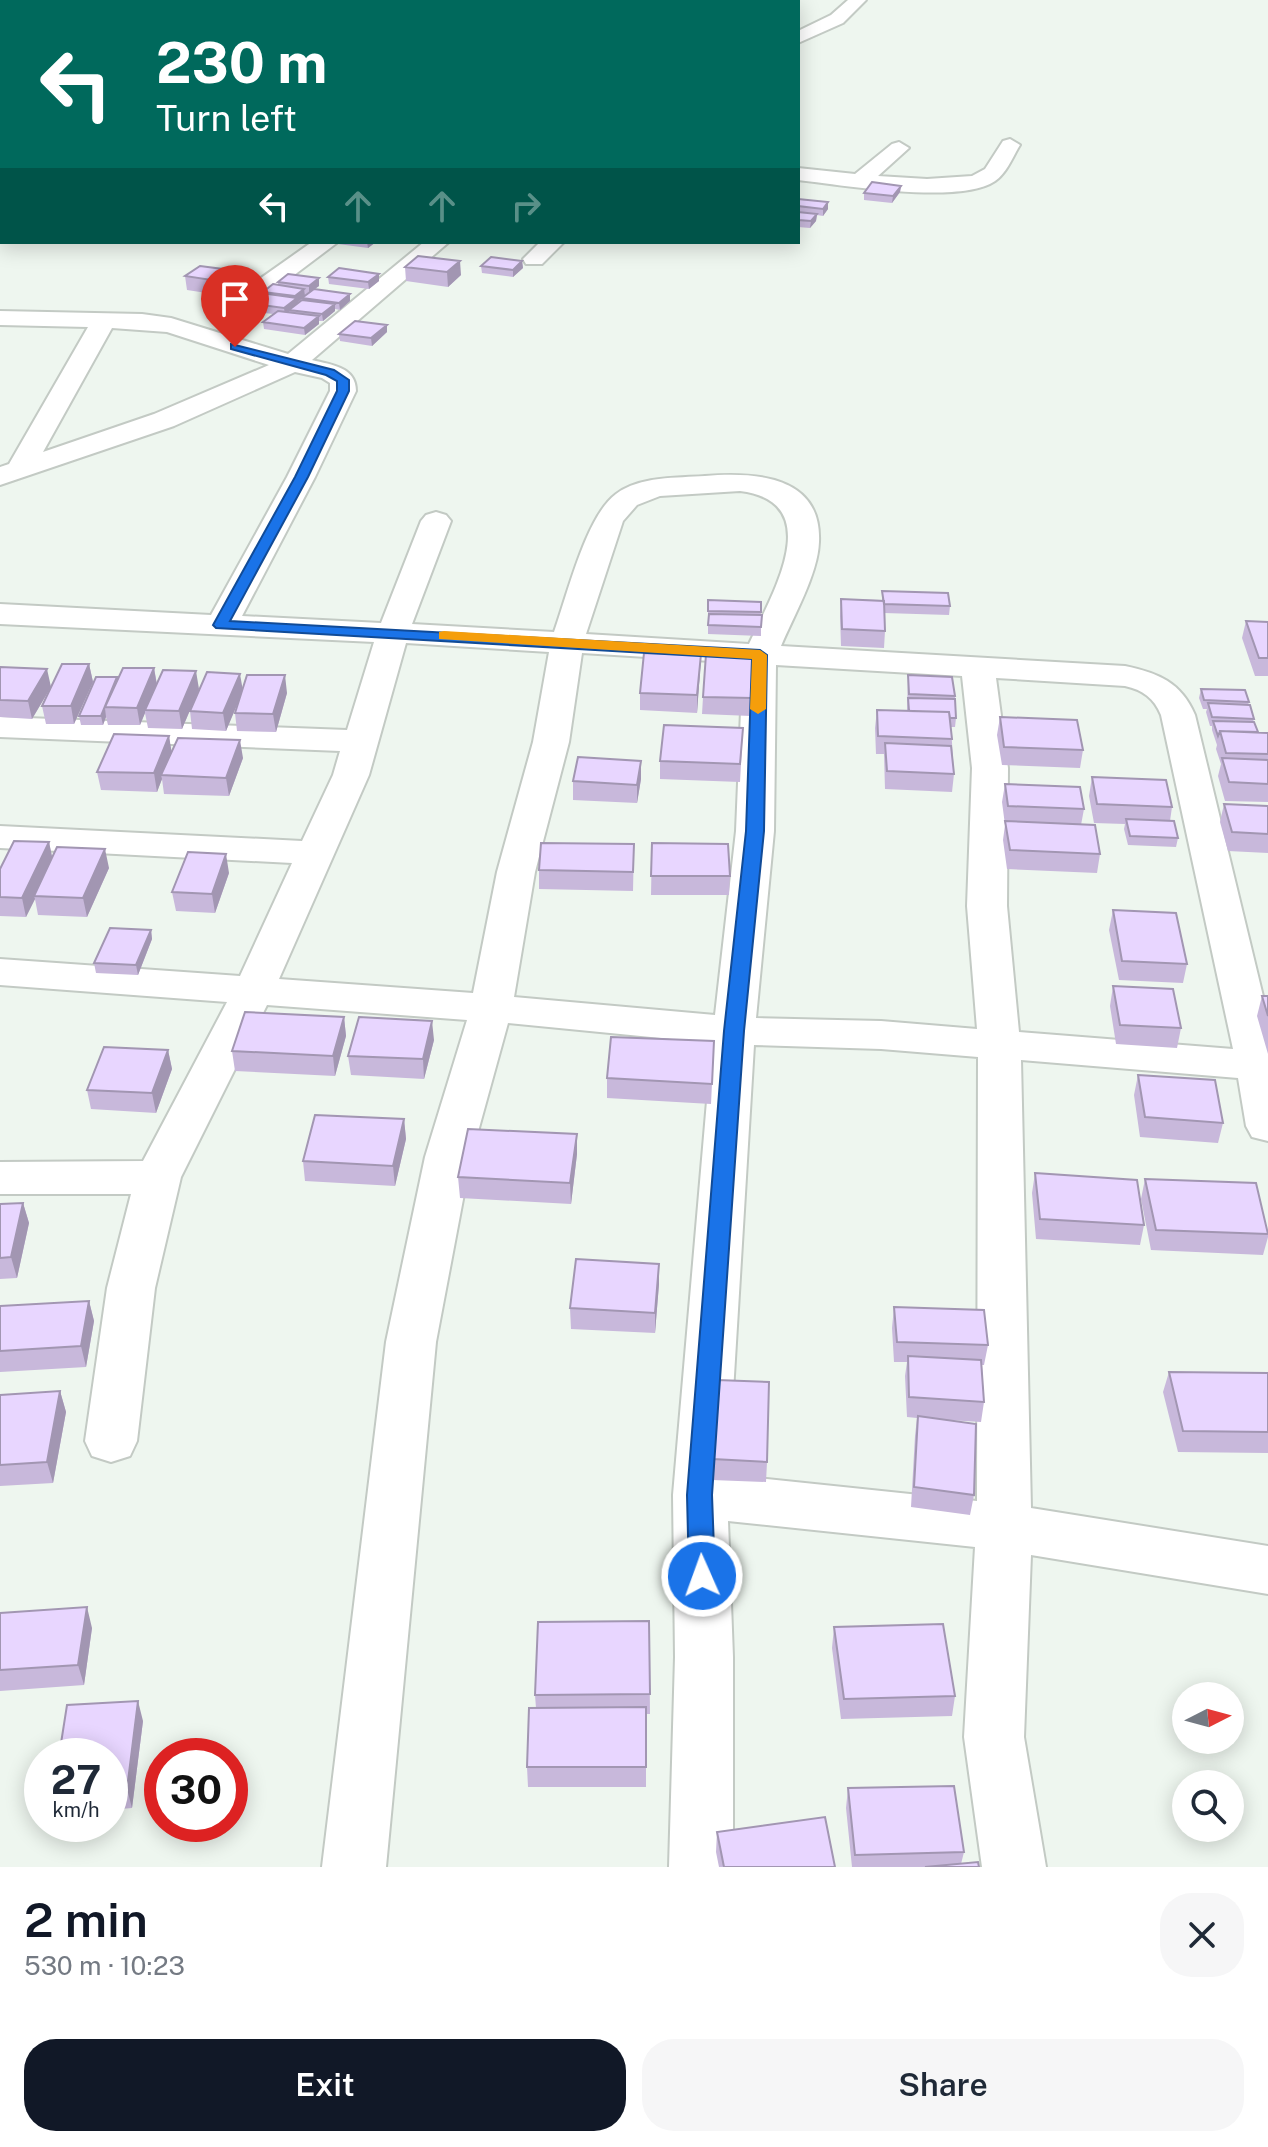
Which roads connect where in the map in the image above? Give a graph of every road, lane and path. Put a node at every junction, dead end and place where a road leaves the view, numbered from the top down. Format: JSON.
{"nodes":[{"id":1,"x":858,"y":0,"type":"edge"},
{"id":2,"x":800,"y":37,"type":"edge"},
{"id":3,"x":1010,"y":145,"type":"dead end"},
{"id":4,"x":899,"y":148,"type":"dead end"},
{"id":5,"x":800,"y":174,"type":"edge"},
{"id":6,"x":860,"y":181,"type":"junction"},
{"id":7,"x":324,"y":244,"type":"edge"},
{"id":8,"x":436,"y":244,"type":"edge"},
{"id":9,"x":551,"y":244,"type":"edge"},
{"id":10,"x":534,"y":259,"type":"dead end"},
{"id":11,"x":269,"y":283,"type":"edge"},
{"id":12,"x":0,"y":318,"type":"edge"},
{"id":13,"x":104,"y":320,"type":"junction"},
{"id":14,"x":292,"y":364,"type":"junction"},
{"id":15,"x":9,"y":473,"type":"edge"},
{"id":16,"x":436,"y":521,"type":"dead end"},
{"id":17,"x":0,"y":614,"type":"edge"},
{"id":18,"x":221,"y":625,"type":"junction"},
{"id":19,"x":393,"y":633,"type":"junction"},
{"id":20,"x":567,"y":642,"type":"junction"},
{"id":21,"x":760,"y":655,"type":"junction"},
{"id":22,"x":978,"y":668,"type":"junction"},
{"id":23,"x":0,"y":727,"type":"edge"},
{"id":24,"x":361,"y":741,"type":"junction"},
{"id":25,"x":0,"y":837,"type":"edge"},
{"id":26,"x":313,"y":853,"type":"junction"},
{"id":27,"x":3,"y":980,"type":"edge"},
{"id":28,"x":253,"y":992,"type":"junction"},
{"id":29,"x":491,"y":1008,"type":"junction"},
{"id":30,"x":734,"y":1031,"type":"junction"},
{"id":31,"x":999,"y":1043,"type":"junction"},
{"id":32,"x":1263,"y":1065,"type":"edge"},
{"id":33,"x":1268,"y":1126,"type":"edge"},
{"id":34,"x":158,"y":1177,"type":"junction"},
{"id":35,"x":0,"y":1178,"type":"edge"},
{"id":36,"x":111,"y":1441,"type":"dead end"},
{"id":37,"x":700,"y":1495,"type":"junction"},
{"id":38,"x":1004,"y":1527,"type":"junction"},
{"id":39,"x":1268,"y":1570,"type":"edge"},
{"id":40,"x":354,"y":1867,"type":"edge"},
{"id":41,"x":701,"y":1867,"type":"edge"},
{"id":42,"x":1014,"y":1867,"type":"edge"}],
"edges":[{"from":1,"to":2,"type":"street"},
{"from":3,"to":6,"type":"street"},
{"from":4,"to":6,"type":"street"},
{"from":5,"to":6,"type":"street"},
{"from":7,"to":11,"type":"street"},
{"from":8,"to":14,"type":"street"},
{"from":9,"to":10,"type":"street"},
{"from":12,"to":13,"type":"street"},
{"from":13,"to":14,"type":"street"},
{"from":13,"to":15,"type":"street"},
{"from":14,"to":15,"type":"street"},
{"from":14,"to":18,"type":"street"},
{"from":16,"to":19,"type":"street"},
{"from":17,"to":18,"type":"street"},
{"from":18,"to":19,"type":"street"},
{"from":19,"to":20,"type":"street"},
{"from":19,"to":24,"type":"street"},
{"from":20,"to":21,"type":"street"},
{"from":20,"to":21,"type":"street"},
{"from":20,"to":29,"type":"street"},
{"from":21,"to":22,"type":"street"},
{"from":21,"to":30,"type":"street"},
{"from":22,"to":31,"type":"street"},
{"from":22,"to":32,"type":"street"},
{"from":23,"to":24,"type":"street"},
{"from":24,"to":26,"type":"street"},
{"from":25,"to":26,"type":"street"},
{"from":26,"to":28,"type":"street"},
{"from":27,"to":28,"type":"street"},
{"from":28,"to":29,"type":"street"},
{"from":28,"to":34,"type":"street"},
{"from":29,"to":30,"type":"street"},
{"from":29,"to":40,"type":"street"},
{"from":30,"to":31,"type":"street"},
{"from":30,"to":37,"type":"street"},
{"from":31,"to":32,"type":"street"},
{"from":31,"to":38,"type":"street"},
{"from":32,"to":33,"type":"street"},
{"from":34,"to":35,"type":"street"},
{"from":34,"to":36,"type":"street"},
{"from":37,"to":38,"type":"street"},
{"from":37,"to":41,"type":"street"},
{"from":38,"to":39,"type":"street"},
{"from":38,"to":42,"type":"street"}]}
